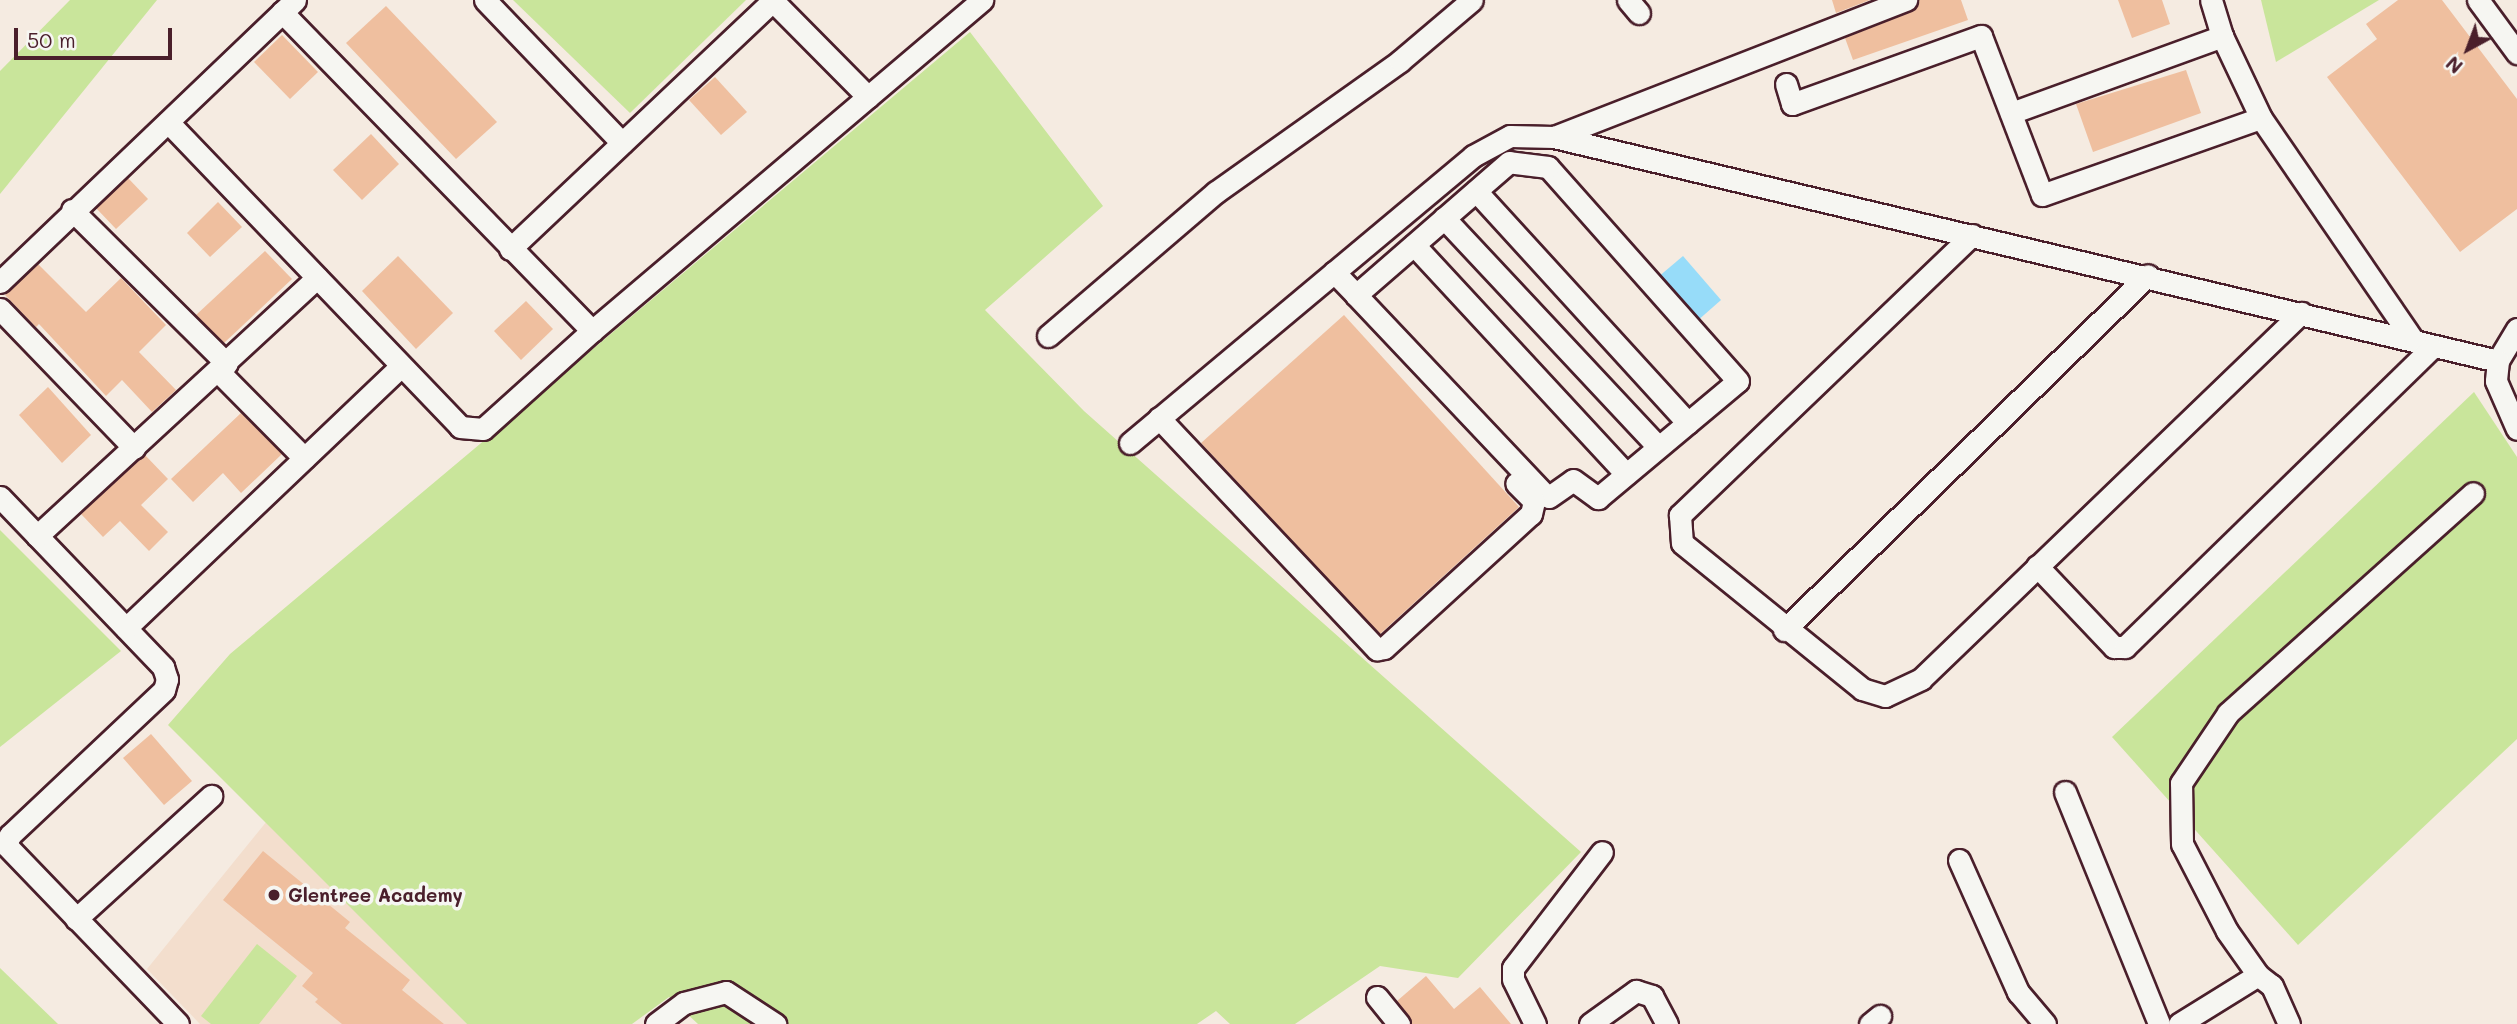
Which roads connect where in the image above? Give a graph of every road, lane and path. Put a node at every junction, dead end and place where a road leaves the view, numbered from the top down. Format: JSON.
{"nodes":[{"id":1,"x":485,"y":0,"type":"edge"},
{"id":2,"x":773,"y":0,"type":"edge"},
{"id":3,"x":982,"y":0,"type":"edge"},
{"id":4,"x":1472,"y":0,"type":"edge"},
{"id":5,"x":1906,"y":0,"type":"edge"},
{"id":6,"x":2211,"y":0,"type":"edge"},
{"id":7,"x":2478,"y":0,"type":"edge"},
{"id":8,"x":289,"y":6,"type":"edge"},
{"id":9,"x":2222,"y":36,"type":"junction"},
{"id":10,"x":2517,"y":53,"type":"edge"},
{"id":11,"x":1786,"y":84,"type":"dead end"},
{"id":12,"x":868,"y":97,"type":"junction"},
{"id":13,"x":2011,"y":113,"type":"junction"},
{"id":14,"x":2261,"y":118,"type":"junction"},
{"id":15,"x":168,"y":122,"type":"junction"},
{"id":16,"x":1554,"y":137,"type":"junction"},
{"id":17,"x":622,"y":143,"type":"junction"},
{"id":18,"x":1476,"y":191,"type":"junction"},
{"id":19,"x":72,"y":210,"type":"junction"},
{"id":20,"x":1444,"y":218,"type":"junction"},
{"id":21,"x":1972,"y":235,"type":"junction"},
{"id":22,"x":1414,"y":244,"type":"junction"},
{"id":23,"x":510,"y":249,"type":"junction"},
{"id":24,"x":2148,"y":275,"type":"junction"},
{"id":25,"x":1329,"y":277,"type":"junction"},
{"id":26,"x":317,"y":278,"type":"junction"},
{"id":27,"x":0,"y":282,"type":"edge"},
{"id":28,"x":1356,"y":295,"type":"junction"},
{"id":29,"x":0,"y":309,"type":"edge"},
{"id":30,"x":2301,"y":313,"type":"junction"},
{"id":31,"x":2517,"y":329,"type":"edge"},
{"id":32,"x":592,"y":331,"type":"junction"},
{"id":33,"x":1048,"y":336,"type":"dead end"},
{"id":34,"x":2411,"y":337,"type":"junction"},
{"id":35,"x":2431,"y":348,"type":"junction"},
{"id":36,"x":2498,"y":361,"type":"junction"},
{"id":37,"x":401,"y":366,"type":"junction"},
{"id":38,"x":223,"y":368,"type":"junction"},
{"id":39,"x":1159,"y":418,"type":"junction"},
{"id":40,"x":1688,"y":424,"type":"junction"},
{"id":41,"x":2517,"y":429,"type":"edge"},
{"id":42,"x":1130,"y":443,"type":"dead end"},
{"id":43,"x":1658,"y":447,"type":"junction"},
{"id":44,"x":134,"y":449,"type":"junction"},
{"id":45,"x":304,"y":458,"type":"junction"},
{"id":46,"x":1626,"y":474,"type":"junction"},
{"id":47,"x":2473,"y":493,"type":"dead end"},
{"id":48,"x":0,"y":497,"type":"edge"},
{"id":49,"x":37,"y":536,"type":"junction"},
{"id":50,"x":2037,"y":566,"type":"junction"},
{"id":51,"x":126,"y":628,"type":"junction"},
{"id":52,"x":1784,"y":630,"type":"junction"},
{"id":53,"x":2065,"y":792,"type":"dead end"},
{"id":54,"x":211,"y":796,"type":"dead end"},
{"id":55,"x":1602,"y":852,"type":"dead end"},
{"id":56,"x":1959,"y":860,"type":"dead end"},
{"id":57,"x":76,"y":919,"type":"junction"},
{"id":58,"x":2258,"y":975,"type":"junction"},
{"id":59,"x":1377,"y":997,"type":"dead end"},
{"id":60,"x":178,"y":1024,"type":"edge"},
{"id":61,"x":656,"y":1024,"type":"edge"},
{"id":62,"x":775,"y":1024,"type":"edge"},
{"id":63,"x":1399,"y":1024,"type":"edge"},
{"id":64,"x":1535,"y":1024,"type":"edge"},
{"id":65,"x":1590,"y":1024,"type":"edge"},
{"id":66,"x":1667,"y":1024,"type":"edge"},
{"id":67,"x":2045,"y":1024,"type":"edge"},
{"id":68,"x":2159,"y":1024,"type":"edge"},
{"id":69,"x":2179,"y":1024,"type":"edge"},
{"id":70,"x":2289,"y":1024,"type":"edge"}],
"edges":[{"from":1,"to":17,"type":"street"},
{"from":2,"to":12,"type":"street"},
{"from":2,"to":17,"type":"street"},
{"from":3,"to":12,"type":"street"},
{"from":4,"to":33,"type":"street"},
{"from":5,"to":16,"type":"street"},
{"from":6,"to":9,"type":"street"},
{"from":7,"to":10,"type":"street"},
{"from":8,"to":15,"type":"street"},
{"from":8,"to":23,"type":"street"},
{"from":9,"to":13,"type":"street"},
{"from":9,"to":14,"type":"street"},
{"from":11,"to":13,"type":"street"},
{"from":12,"to":32,"type":"street"},
{"from":13,"to":14,"type":"street"},
{"from":14,"to":34,"type":"street"},
{"from":15,"to":19,"type":"street"},
{"from":15,"to":26,"type":"street"},
{"from":16,"to":21,"type":"street"},
{"from":16,"to":25,"type":"street"},
{"from":17,"to":23,"type":"street"},
{"from":18,"to":20,"type":"street"},
{"from":18,"to":40,"type":"street"},
{"from":18,"to":40,"type":"street"},
{"from":19,"to":27,"type":"street"},
{"from":19,"to":38,"type":"street"},
{"from":20,"to":22,"type":"street"},
{"from":20,"to":43,"type":"street"},
{"from":21,"to":24,"type":"street"},
{"from":21,"to":52,"type":"street"},
{"from":22,"to":28,"type":"street"},
{"from":22,"to":46,"type":"street"},
{"from":23,"to":32,"type":"street"},
{"from":24,"to":30,"type":"street"},
{"from":24,"to":52,"type":"street"},
{"from":25,"to":28,"type":"street"},
{"from":25,"to":39,"type":"street"},
{"from":25,"to":39,"type":"street"},
{"from":26,"to":37,"type":"street"},
{"from":26,"to":38,"type":"street"},
{"from":28,"to":46,"type":"street"},
{"from":29,"to":44,"type":"street"},
{"from":30,"to":34,"type":"street"},
{"from":30,"to":50,"type":"street"},
{"from":31,"to":36,"type":"street"},
{"from":32,"to":37,"type":"street"},
{"from":34,"to":35,"type":"street"},
{"from":35,"to":36,"type":"street"},
{"from":35,"to":50,"type":"street"},
{"from":36,"to":41,"type":"street"},
{"from":37,"to":45,"type":"street"},
{"from":38,"to":44,"type":"street"},
{"from":38,"to":45,"type":"street"},
{"from":39,"to":42,"type":"street"},
{"from":40,"to":43,"type":"street"},
{"from":43,"to":46,"type":"street"},
{"from":44,"to":49,"type":"street"},
{"from":45,"to":51,"type":"street"},
{"from":47,"to":58,"type":"street"},
{"from":48,"to":49,"type":"street"},
{"from":49,"to":51,"type":"street"},
{"from":50,"to":52,"type":"street"},
{"from":51,"to":57,"type":"street"},
{"from":53,"to":68,"type":"street"},
{"from":54,"to":57,"type":"street"},
{"from":55,"to":64,"type":"street"},
{"from":56,"to":67,"type":"street"},
{"from":57,"to":60,"type":"street"},
{"from":58,"to":69,"type":"street"},
{"from":58,"to":70,"type":"street"},
{"from":59,"to":63,"type":"street"},
{"from":61,"to":62,"type":"street"},
{"from":65,"to":66,"type":"street"}]}
